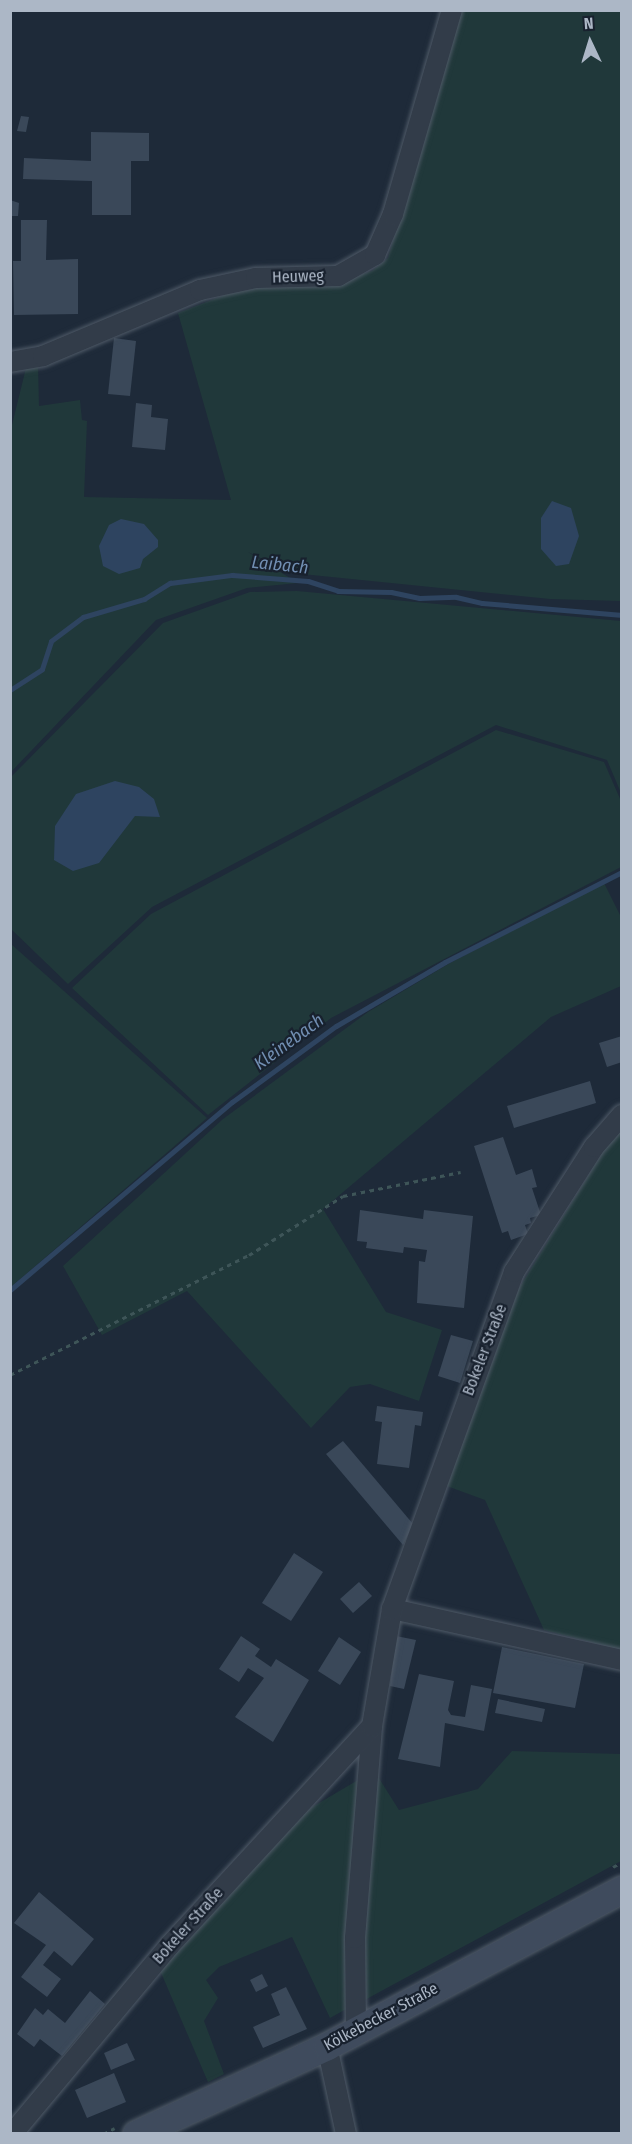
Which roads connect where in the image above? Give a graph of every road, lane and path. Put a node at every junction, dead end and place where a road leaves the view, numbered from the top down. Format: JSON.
{"nodes":[{"id":1,"x":452,"y":10,"type":"edge"},
{"id":2,"x":10,"y":362,"type":"edge"},
{"id":3,"x":621,"y":1115,"type":"edge"},
{"id":4,"x":461,"y":1172,"type":"dead end"},
{"id":5,"x":10,"y":1375,"type":"edge"},
{"id":6,"x":392,"y":1609,"type":"junction"},
{"id":7,"x":621,"y":1660,"type":"edge"},
{"id":8,"x":372,"y":1726,"type":"junction"},
{"id":9,"x":621,"y":1889,"type":"edge"},
{"id":10,"x":356,"y":2031,"type":"junction"},
{"id":11,"x":327,"y":2046,"type":"junction"},
{"id":12,"x":12,"y":2133,"type":"edge"},
{"id":13,"x":136,"y":2133,"type":"edge"},
{"id":14,"x":346,"y":2133,"type":"edge"}],
"edges":[{"from":1,"to":2,"type":"street","name":"Heuweg"},
{"from":3,"to":6,"type":"street","name":"Bokeler Straße"},
{"from":4,"to":5,"type":"path"},
{"from":6,"to":7,"type":"street"},
{"from":6,"to":8,"type":"street","name":"Bokeler Straße"},
{"from":8,"to":10,"type":"street","name":"Bokeler Straße"},
{"from":8,"to":12,"type":"street","name":"Bokeler Straße"},
{"from":9,"to":10,"type":"main road","name":"Kölkebecker Straße"},
{"from":10,"to":11,"type":"main road","name":"Kölkebecker Straße"},
{"from":11,"to":13,"type":"main road","name":"Kölkebecker Straße"},
{"from":11,"to":14,"type":"street"}]}
